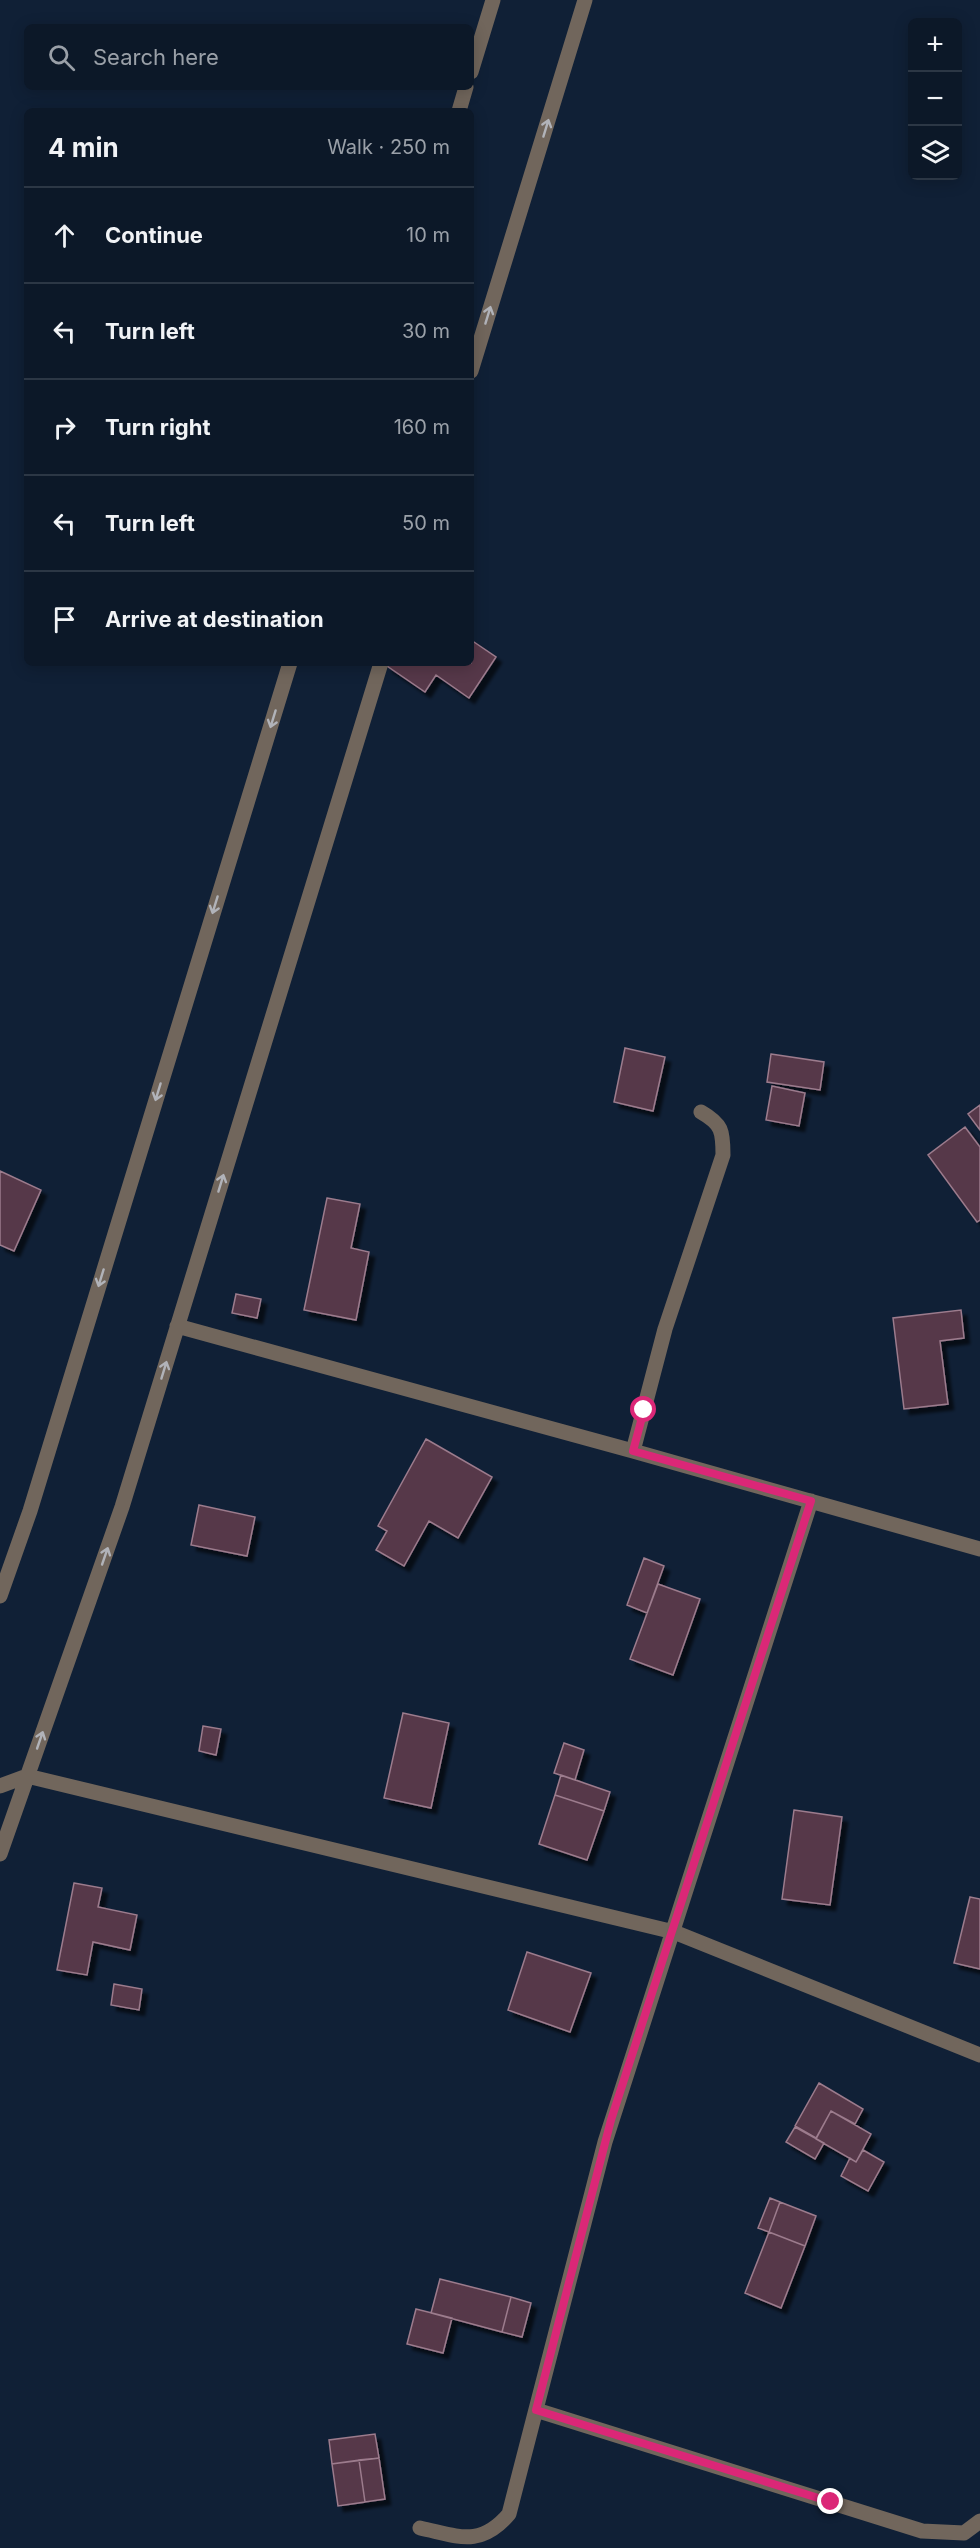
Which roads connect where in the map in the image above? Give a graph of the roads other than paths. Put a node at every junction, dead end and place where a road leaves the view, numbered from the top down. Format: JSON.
{"nodes":[{"id":1,"x":493,"y":0,"type":"edge"},
{"id":2,"x":585,"y":0,"type":"edge"},
{"id":3,"x":474,"y":62,"type":"edge"},
{"id":4,"x":465,"y":90,"type":"edge"},
{"id":5,"x":460,"y":108,"type":"edge"},
{"id":6,"x":474,"y":361,"type":"edge"},
{"id":7,"x":289,"y":666,"type":"edge"},
{"id":8,"x":380,"y":666,"type":"edge"},
{"id":9,"x":701,"y":1112,"type":"dead end"},
{"id":10,"x":177,"y":1326,"type":"junction"},
{"id":11,"x":633,"y":1451,"type":"junction"},
{"id":12,"x":811,"y":1501,"type":"junction"},
{"id":13,"x":980,"y":1549,"type":"edge"},
{"id":14,"x":0,"y":1596,"type":"edge"},
{"id":15,"x":27,"y":1776,"type":"junction"},
{"id":16,"x":0,"y":1786,"type":"edge"},
{"id":17,"x":0,"y":1854,"type":"edge"},
{"id":18,"x":674,"y":1932,"type":"junction"},
{"id":19,"x":980,"y":2055,"type":"edge"},
{"id":20,"x":536,"y":2410,"type":"junction"},
{"id":21,"x":980,"y":2521,"type":"edge"},
{"id":22,"x":420,"y":2528,"type":"dead end"}],
"edges":[{"from":1,"to":3,"type":"street"},
{"from":6,"to":2,"type":"street","one_way":true},
{"from":4,"to":5,"type":"street"},
{"from":7,"to":14,"type":"street","one_way":true},
{"from":10,"to":8,"type":"street","one_way":true},
{"from":9,"to":11,"type":"street"},
{"from":10,"to":11,"type":"street"},
{"from":15,"to":10,"type":"street","one_way":true},
{"from":11,"to":12,"type":"street"},
{"from":12,"to":13,"type":"street"},
{"from":12,"to":18,"type":"street"},
{"from":15,"to":16,"type":"street"},
{"from":15,"to":17,"type":"street"},
{"from":15,"to":18,"type":"street"},
{"from":18,"to":19,"type":"street"},
{"from":18,"to":20,"type":"street"},
{"from":20,"to":21,"type":"street"},
{"from":20,"to":22,"type":"street"}]}
